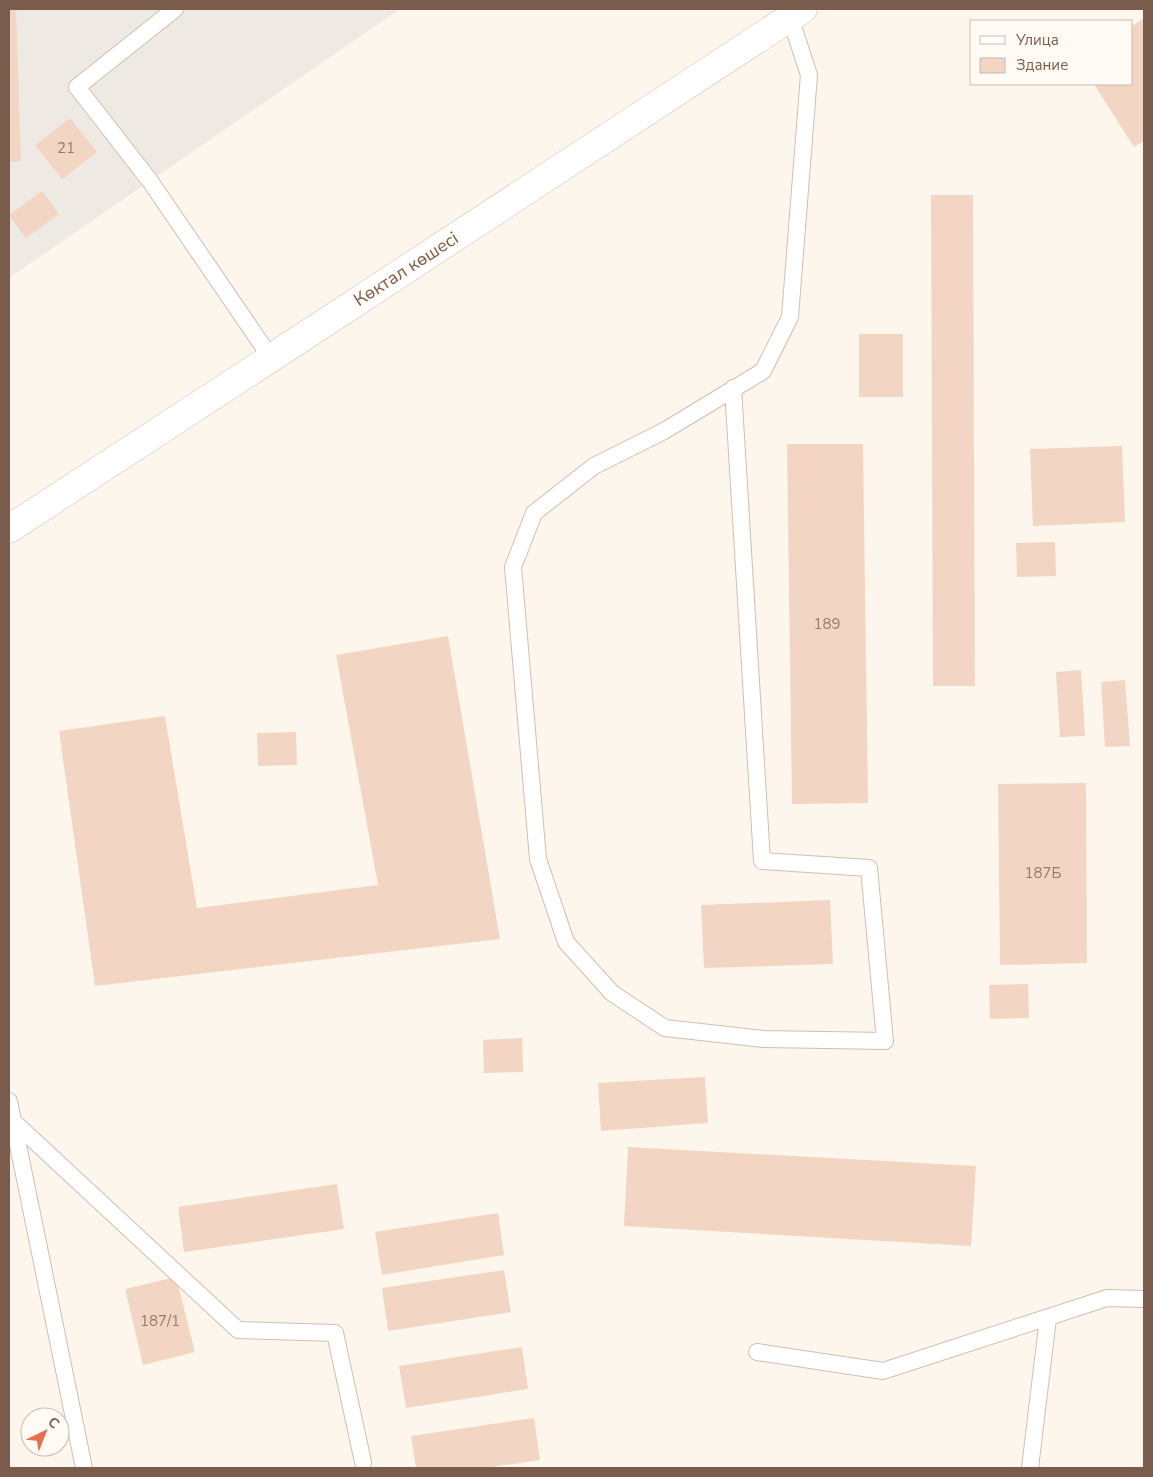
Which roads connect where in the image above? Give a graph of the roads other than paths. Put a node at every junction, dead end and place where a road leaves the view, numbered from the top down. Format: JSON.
{"nodes":[{"id":1,"x":175,"y":9,"type":"edge"},
{"id":2,"x":796,"y":13,"type":"edge"},
{"id":3,"x":271,"y":358,"type":"junction"},
{"id":4,"x":733,"y":388,"type":"junction"},
{"id":5,"x":9,"y":528,"type":"edge"},
{"id":6,"x":9,"y":1101,"type":"edge"},
{"id":7,"x":14,"y":1122,"type":"junction"},
{"id":8,"x":1144,"y":1299,"type":"edge"},
{"id":9,"x":1048,"y":1318,"type":"junction"},
{"id":10,"x":757,"y":1352,"type":"dead end"},
{"id":11,"x":363,"y":1462,"type":"dead end"},
{"id":12,"x":84,"y":1468,"type":"edge"},
{"id":13,"x":1030,"y":1468,"type":"edge"}],
"edges":[{"from":1,"to":3,"type":"lane"},
{"from":2,"to":3,"type":"street","name":"Көктал көшесі"},
{"from":2,"to":4,"type":"lane"},
{"from":3,"to":5,"type":"street","name":"Көктал көшесі"},
{"from":4,"to":4,"type":"lane"},
{"from":6,"to":7,"type":"lane"},
{"from":7,"to":11,"type":"lane"},
{"from":7,"to":12,"type":"lane"},
{"from":8,"to":9,"type":"lane"},
{"from":9,"to":10,"type":"lane"},
{"from":9,"to":13,"type":"lane"}]}
